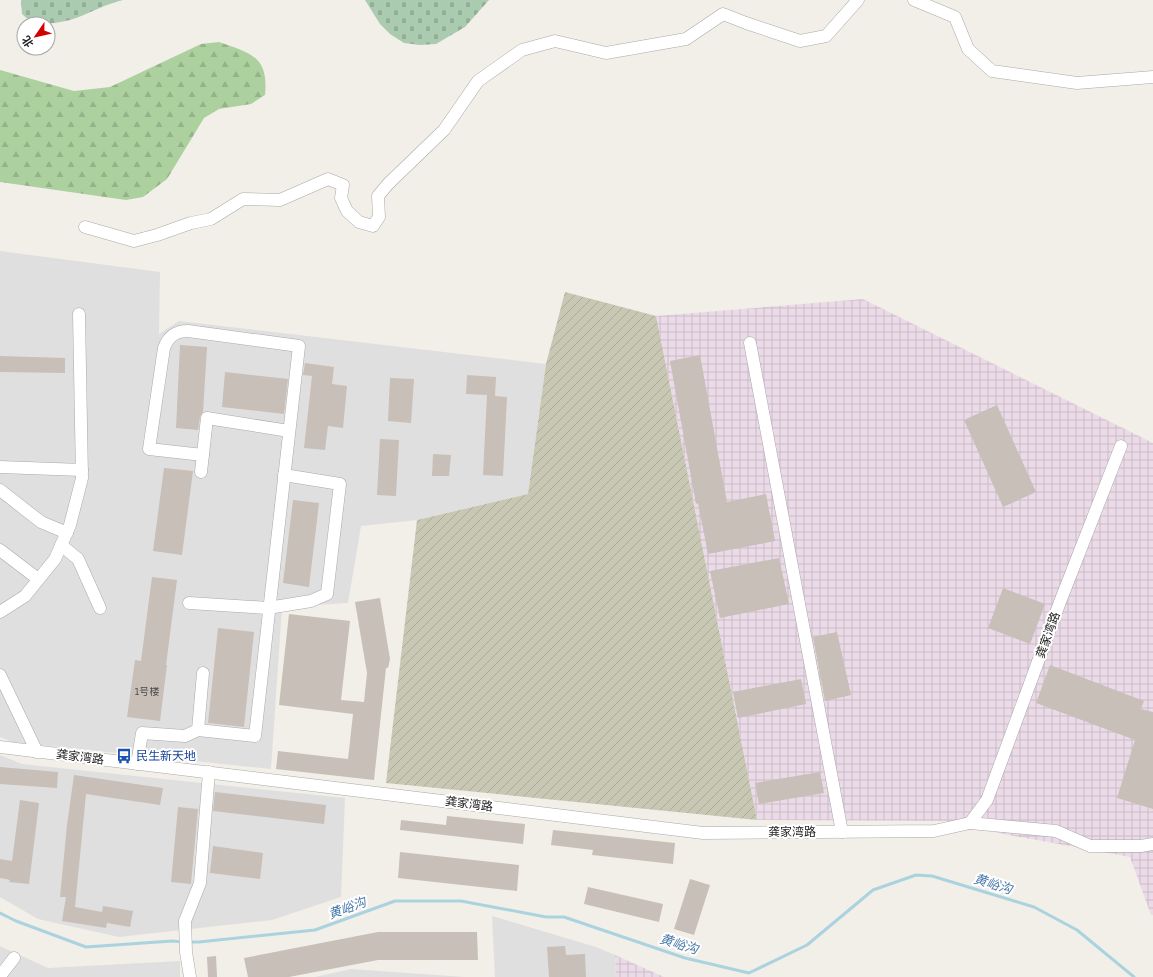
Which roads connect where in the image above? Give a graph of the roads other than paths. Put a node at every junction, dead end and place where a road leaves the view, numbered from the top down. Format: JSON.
{"nodes":[{"id":1,"x":858,"y":0,"type":"edge"},
{"id":2,"x":914,"y":0,"type":"edge"},
{"id":3,"x":1153,"y":77,"type":"edge"},
{"id":4,"x":85,"y":227,"type":"dead end"},
{"id":5,"x":79,"y":314,"type":"dead end"},
{"id":6,"x":750,"y":343,"type":"dead end"},
{"id":7,"x":289,"y":431,"type":"junction"},
{"id":8,"x":1121,"y":446,"type":"dead end"},
{"id":9,"x":203,"y":455,"type":"junction"},
{"id":10,"x":0,"y":468,"type":"edge"},
{"id":11,"x":82,"y":470,"type":"junction"},
{"id":12,"x":201,"y":472,"type":"dead end"},
{"id":13,"x":284,"y":475,"type":"junction"},
{"id":14,"x":0,"y":490,"type":"edge"},
{"id":15,"x":67,"y":533,"type":"junction"},
{"id":16,"x":61,"y":545,"type":"junction"},
{"id":17,"x":0,"y":550,"type":"edge"},
{"id":18,"x":38,"y":579,"type":"junction"},
{"id":19,"x":189,"y":603,"type":"dead end"},
{"id":20,"x":100,"y":608,"type":"dead end"},
{"id":21,"x":268,"y":608,"type":"junction"},
{"id":22,"x":0,"y":612,"type":"edge"},
{"id":23,"x":203,"y":673,"type":"dead end"},
{"id":24,"x":0,"y":675,"type":"edge"},
{"id":25,"x":198,"y":730,"type":"junction"},
{"id":26,"x":0,"y":747,"type":"edge"},
{"id":27,"x":38,"y":752,"type":"junction"},
{"id":28,"x":137,"y":764,"type":"junction"},
{"id":29,"x":209,"y":772,"type":"junction"},
{"id":30,"x":970,"y":823,"type":"junction"},
{"id":31,"x":842,"y":832,"type":"junction"},
{"id":32,"x":1153,"y":844,"type":"edge"},
{"id":33,"x":14,"y":958,"type":"dead end"},
{"id":34,"x":0,"y":976,"type":"edge"},
{"id":35,"x":190,"y":977,"type":"edge"}],
"edges":[{"from":1,"to":4,"type":"street"},
{"from":2,"to":3,"type":"street"},
{"from":5,"to":11,"type":"street"},
{"from":6,"to":31,"type":"street"},
{"from":7,"to":9,"type":"street"},
{"from":7,"to":9,"type":"street"},
{"from":7,"to":13,"type":"street"},
{"from":8,"to":30,"type":"street","name":"龚家湾路"},
{"from":9,"to":12,"type":"street"},
{"from":10,"to":11,"type":"street"},
{"from":11,"to":15,"type":"street"},
{"from":13,"to":21,"type":"street"},
{"from":13,"to":21,"type":"street"},
{"from":14,"to":15,"type":"street"},
{"from":15,"to":16,"type":"street"},
{"from":16,"to":18,"type":"street"},
{"from":16,"to":20,"type":"street"},
{"from":17,"to":18,"type":"street"},
{"from":18,"to":22,"type":"street"},
{"from":19,"to":21,"type":"street"},
{"from":21,"to":25,"type":"street"},
{"from":23,"to":25,"type":"street"},
{"from":24,"to":27,"type":"street"},
{"from":25,"to":28,"type":"street"},
{"from":26,"to":27,"type":"street","name":"龚家湾路"},
{"from":27,"to":28,"type":"street","name":"龚家湾路"},
{"from":28,"to":29,"type":"street","name":"龚家湾路"},
{"from":29,"to":31,"type":"street","name":"龚家湾路"},
{"from":29,"to":35,"type":"street"},
{"from":30,"to":31,"type":"street","name":"龚家湾路"},
{"from":30,"to":32,"type":"street"},
{"from":33,"to":34,"type":"street"}]}
